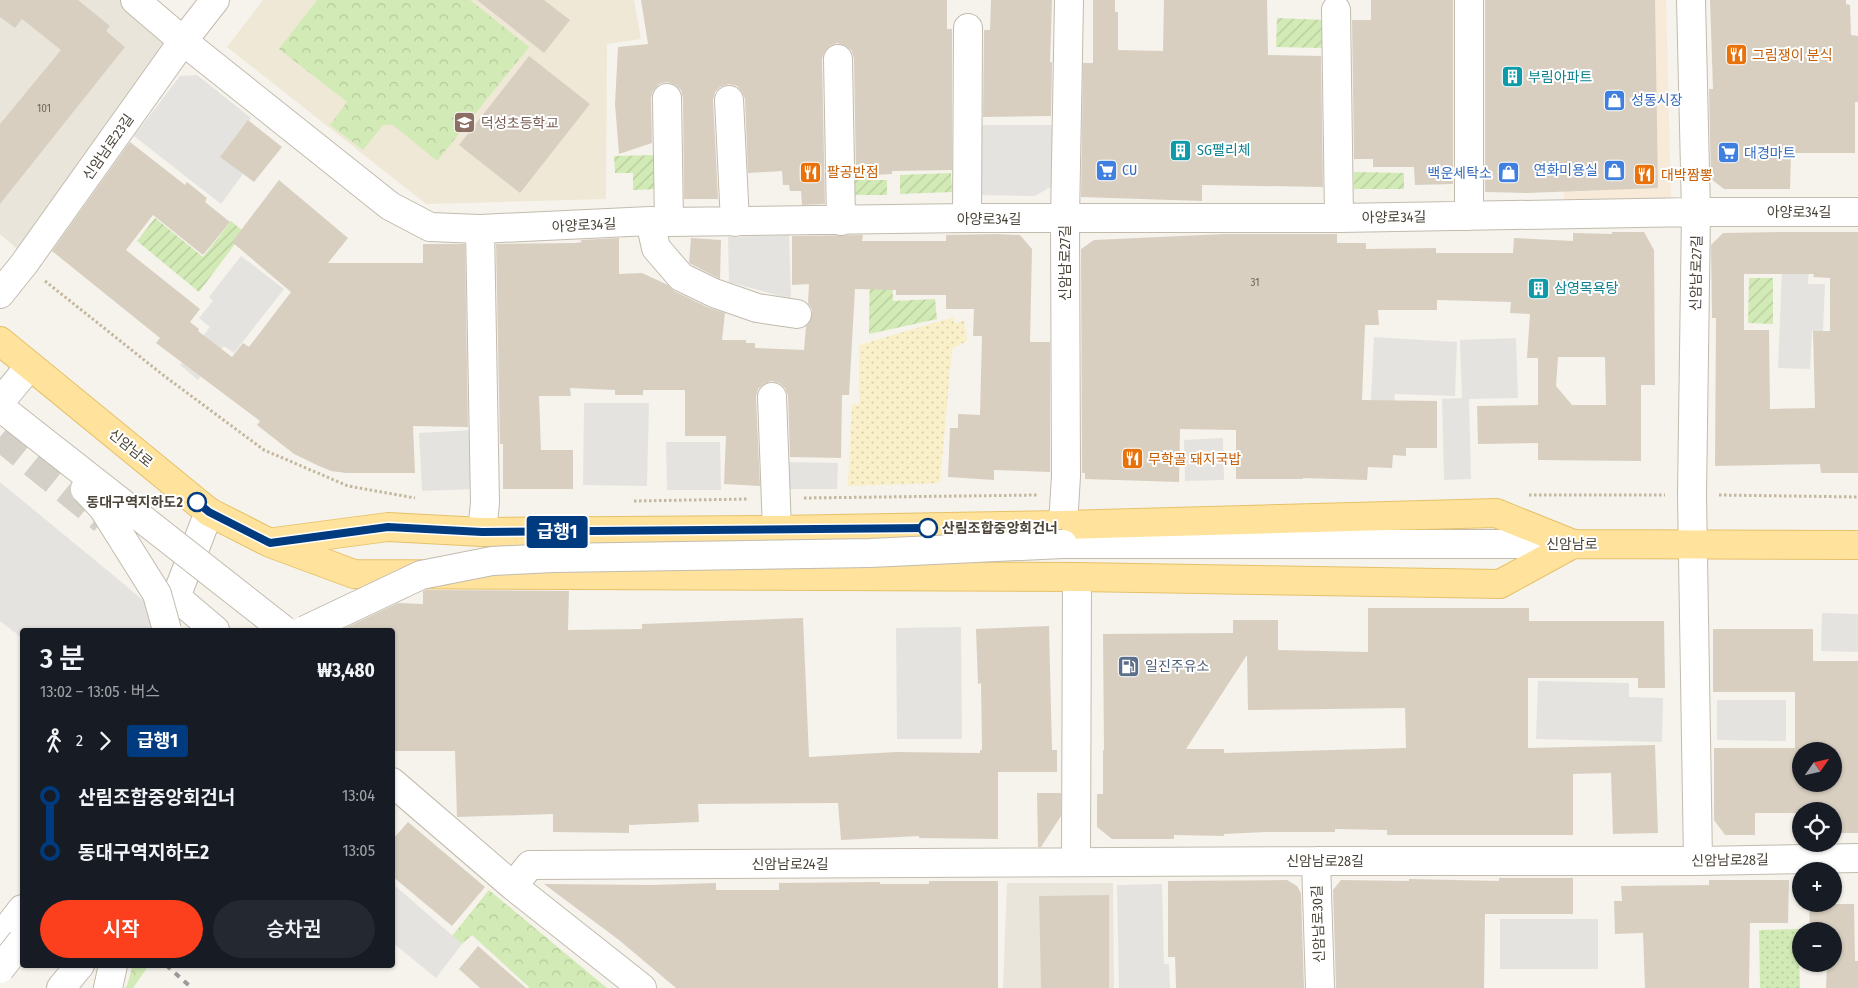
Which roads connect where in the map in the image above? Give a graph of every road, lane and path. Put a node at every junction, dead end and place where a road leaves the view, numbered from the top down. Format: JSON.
{"nodes":[{"id":1,"x":135,"y":0,"type":"edge"},
{"id":2,"x":215,"y":0,"type":"edge"},
{"id":3,"x":1068,"y":0,"type":"edge"},
{"id":4,"x":1469,"y":0,"type":"edge"},
{"id":5,"x":1691,"y":0,"type":"edge"},
{"id":6,"x":1336,"y":10,"type":"dead end"},
{"id":7,"x":968,"y":28,"type":"dead end"},
{"id":8,"x":183,"y":41,"type":"junction"},
{"id":9,"x":838,"y":59,"type":"dead end"},
{"id":10,"x":667,"y":98,"type":"dead end"},
{"id":11,"x":729,"y":100,"type":"dead end"},
{"id":12,"x":1696,"y":212,"type":"junction"},
{"id":13,"x":1858,"y":212,"type":"edge"},
{"id":14,"x":1469,"y":216,"type":"junction"},
{"id":15,"x":967,"y":218,"type":"junction"},
{"id":16,"x":1340,"y":218,"type":"junction"},
{"id":17,"x":1065,"y":219,"type":"junction"},
{"id":18,"x":841,"y":221,"type":"junction"},
{"id":19,"x":660,"y":222,"type":"junction"},
{"id":20,"x":735,"y":222,"type":"junction"},
{"id":21,"x":480,"y":229,"type":"junction"},
{"id":22,"x":24,"y":264,"type":"junction"},
{"id":23,"x":0,"y":294,"type":"edge"},
{"id":24,"x":797,"y":314,"type":"dead end"},
{"id":25,"x":0,"y":341,"type":"edge"},
{"id":26,"x":30,"y":366,"type":"junction"},
{"id":27,"x":772,"y":397,"type":"dead end"},
{"id":28,"x":0,"y":402,"type":"edge"},
{"id":29,"x":0,"y":407,"type":"edge"},
{"id":30,"x":33,"y":433,"type":"junction"},
{"id":31,"x":412,"y":498,"type":"dead end"},
{"id":32,"x":209,"y":512,"type":"junction"},
{"id":33,"x":1063,"y":525,"type":"junction"},
{"id":34,"x":777,"y":530,"type":"junction"},
{"id":35,"x":482,"y":532,"type":"junction"},
{"id":36,"x":270,"y":543,"type":"junction"},
{"id":37,"x":1573,"y":544,"type":"junction"},
{"id":38,"x":1693,"y":545,"type":"junction"},
{"id":39,"x":1858,"y":545,"type":"edge"},
{"id":40,"x":1077,"y":577,"type":"junction"},
{"id":41,"x":166,"y":628,"type":"edge"},
{"id":42,"x":213,"y":628,"type":"edge"},
{"id":43,"x":281,"y":628,"type":"edge"},
{"id":44,"x":309,"y":628,"type":"edge"},
{"id":45,"x":395,"y":785,"type":"edge"},
{"id":46,"x":1858,"y":858,"type":"edge"},
{"id":47,"x":1316,"y":861,"type":"junction"},
{"id":48,"x":1698,"y":861,"type":"junction"},
{"id":49,"x":1076,"y":862,"type":"junction"},
{"id":50,"x":513,"y":886,"type":"junction"},
{"id":51,"x":20,"y":893,"type":"edge"},
{"id":52,"x":0,"y":908,"type":"edge"},
{"id":53,"x":20,"y":912,"type":"edge"},
{"id":54,"x":0,"y":938,"type":"edge"},
{"id":55,"x":20,"y":945,"type":"edge"},
{"id":56,"x":78,"y":968,"type":"edge"},
{"id":57,"x":112,"y":968,"type":"edge"},
{"id":58,"x":0,"y":970,"type":"edge"},
{"id":59,"x":61,"y":988,"type":"edge"},
{"id":60,"x":108,"y":988,"type":"edge"},
{"id":61,"x":642,"y":988,"type":"edge"},
{"id":62,"x":1320,"y":988,"type":"edge"}],
"edges":[{"from":1,"to":8,"type":"street","name":"아양로34길"},
{"from":2,"to":8,"type":"street","name":"신암남로23길"},
{"from":3,"to":17,"type":"street","name":"신암남로27길"},
{"from":4,"to":14,"type":"street"},
{"from":5,"to":12,"type":"street","name":"신암남로27길"},
{"from":6,"to":16,"type":"street"},
{"from":7,"to":15,"type":"street"},
{"from":8,"to":21,"type":"street","name":"아양로34길"},
{"from":8,"to":22,"type":"street","name":"신암남로23길"},
{"from":9,"to":18,"type":"street"},
{"from":10,"to":19,"type":"street"},
{"from":11,"to":20,"type":"street"},
{"from":12,"to":13,"type":"street","name":"아양로34길"},
{"from":12,"to":14,"type":"street","name":"아양로34길"},
{"from":12,"to":38,"type":"street","name":"신암남로27길"},
{"from":14,"to":16,"type":"street","name":"아양로34길"},
{"from":15,"to":17,"type":"street","name":"아양로34길"},
{"from":15,"to":18,"type":"street","name":"아양로34길"},
{"from":16,"to":17,"type":"street","name":"아양로34길"},
{"from":17,"to":33,"type":"street","name":"신암남로27길"},
{"from":18,"to":20,"type":"street","name":"아양로34길"},
{"from":19,"to":20,"type":"street","name":"아양로34길"},
{"from":19,"to":21,"type":"street","name":"아양로34길"},
{"from":19,"to":24,"type":"street"},
{"from":21,"to":35,"type":"street"},
{"from":22,"to":23,"type":"street","name":"신암남로23길"},
{"from":22,"to":31,"type":"path"},
{"from":25,"to":26,"type":"main road","name":"신암남로"},
{"from":26,"to":28,"type":"street"},
{"from":26,"to":32,"type":"main road","name":"신암남로"},
{"from":27,"to":34,"type":"street"},
{"from":29,"to":30,"type":"street"},
{"from":30,"to":41,"type":"street","bridge":true},
{"from":30,"to":43,"type":"street","bridge":true},
{"from":32,"to":36,"type":"main road","name":"신암남로"},
{"from":32,"to":42,"type":"street"},
{"from":33,"to":34,"type":"main road"},
{"from":33,"to":37,"type":"main road"},
{"from":34,"to":35,"type":"main road"},
{"from":35,"to":36,"type":"main road"},
{"from":36,"to":40,"type":"main road","name":"신암남로"},
{"from":37,"to":38,"type":"main road","name":"신암남로"},
{"from":37,"to":40,"type":"main road","name":"신암남로"},
{"from":37,"to":44,"type":"street","name":"신암남로","bridge":true},
{"from":38,"to":39,"type":"main road","name":"신암남로"},
{"from":38,"to":48,"type":"street","name":"신암남로27길"},
{"from":40,"to":49,"type":"street"},
{"from":45,"to":50,"type":"street"},
{"from":46,"to":48,"type":"street","name":"신암남로28길"},
{"from":47,"to":48,"type":"street","name":"신암남로28길"},
{"from":47,"to":49,"type":"street","name":"신암남로28길"},
{"from":47,"to":62,"type":"street","name":"신암남로30길"},
{"from":49,"to":50,"type":"street","name":"신암남로24길"},
{"from":50,"to":61,"type":"street"},
{"from":51,"to":52,"type":"street"},
{"from":53,"to":54,"type":"street"},
{"from":55,"to":58,"type":"street","bridge":true},
{"from":56,"to":59,"type":"street"},
{"from":57,"to":60,"type":"street"}]}
